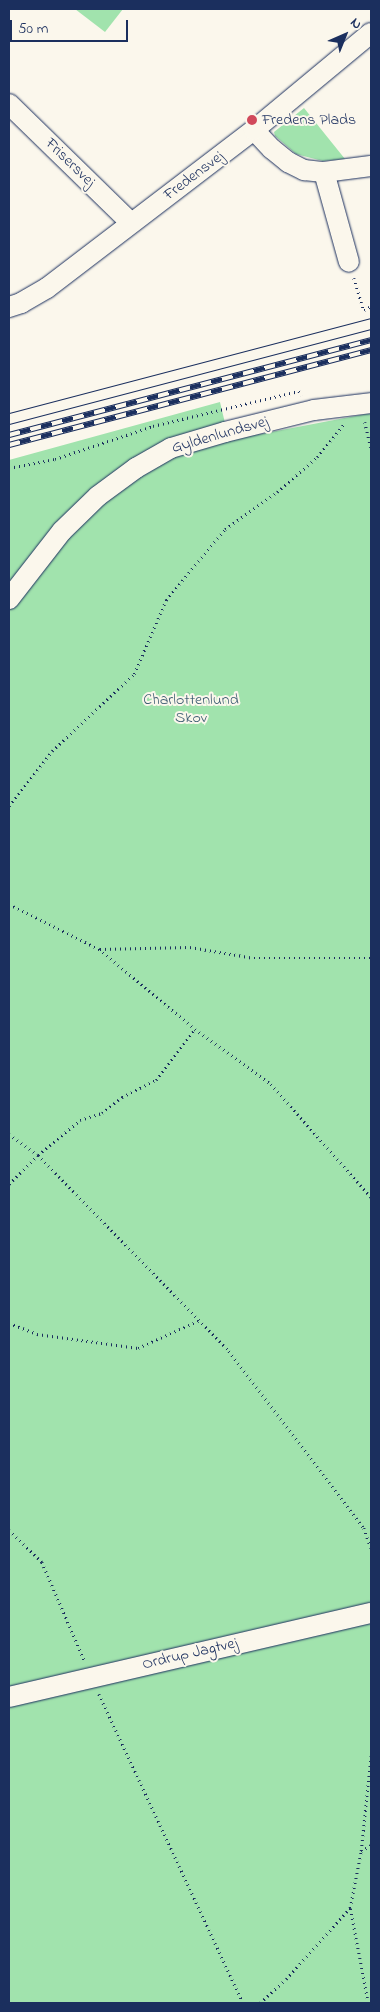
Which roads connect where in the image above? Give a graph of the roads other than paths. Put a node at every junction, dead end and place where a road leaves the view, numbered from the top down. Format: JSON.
{"nodes":[{"id":1,"x":371,"y":33,"type":"edge"},
{"id":2,"x":9,"y":104,"type":"edge"},
{"id":3,"x":254,"y":130,"type":"junction"},
{"id":4,"x":370,"y":166,"type":"edge"},
{"id":5,"x":324,"y":172,"type":"junction"},
{"id":6,"x":132,"y":223,"type":"junction"},
{"id":7,"x":349,"y":262,"type":"road end"},
{"id":8,"x":9,"y":307,"type":"edge"},
{"id":9,"x":366,"y":403,"type":"edge"},
{"id":10,"x":9,"y":599,"type":"edge"},
{"id":11,"x":371,"y":1613,"type":"edge"},
{"id":12,"x":9,"y":1698,"type":"edge"}],
"edges":[{"from":1,"to":3,"type":"street","name":"Fredensvej"},
{"from":2,"to":6,"type":"street","name":"Frisersvej"},
{"from":3,"to":5,"type":"street"},
{"from":3,"to":6,"type":"street","name":"Fredensvej"},
{"from":4,"to":5,"type":"street"},
{"from":5,"to":7,"type":"street"},
{"from":6,"to":8,"type":"street","name":"Fredensvej"},
{"from":9,"to":10,"type":"street","name":"Gyldenlundsvej"},
{"from":11,"to":12,"type":"street","name":"Ordrup Jagtvej"}]}
